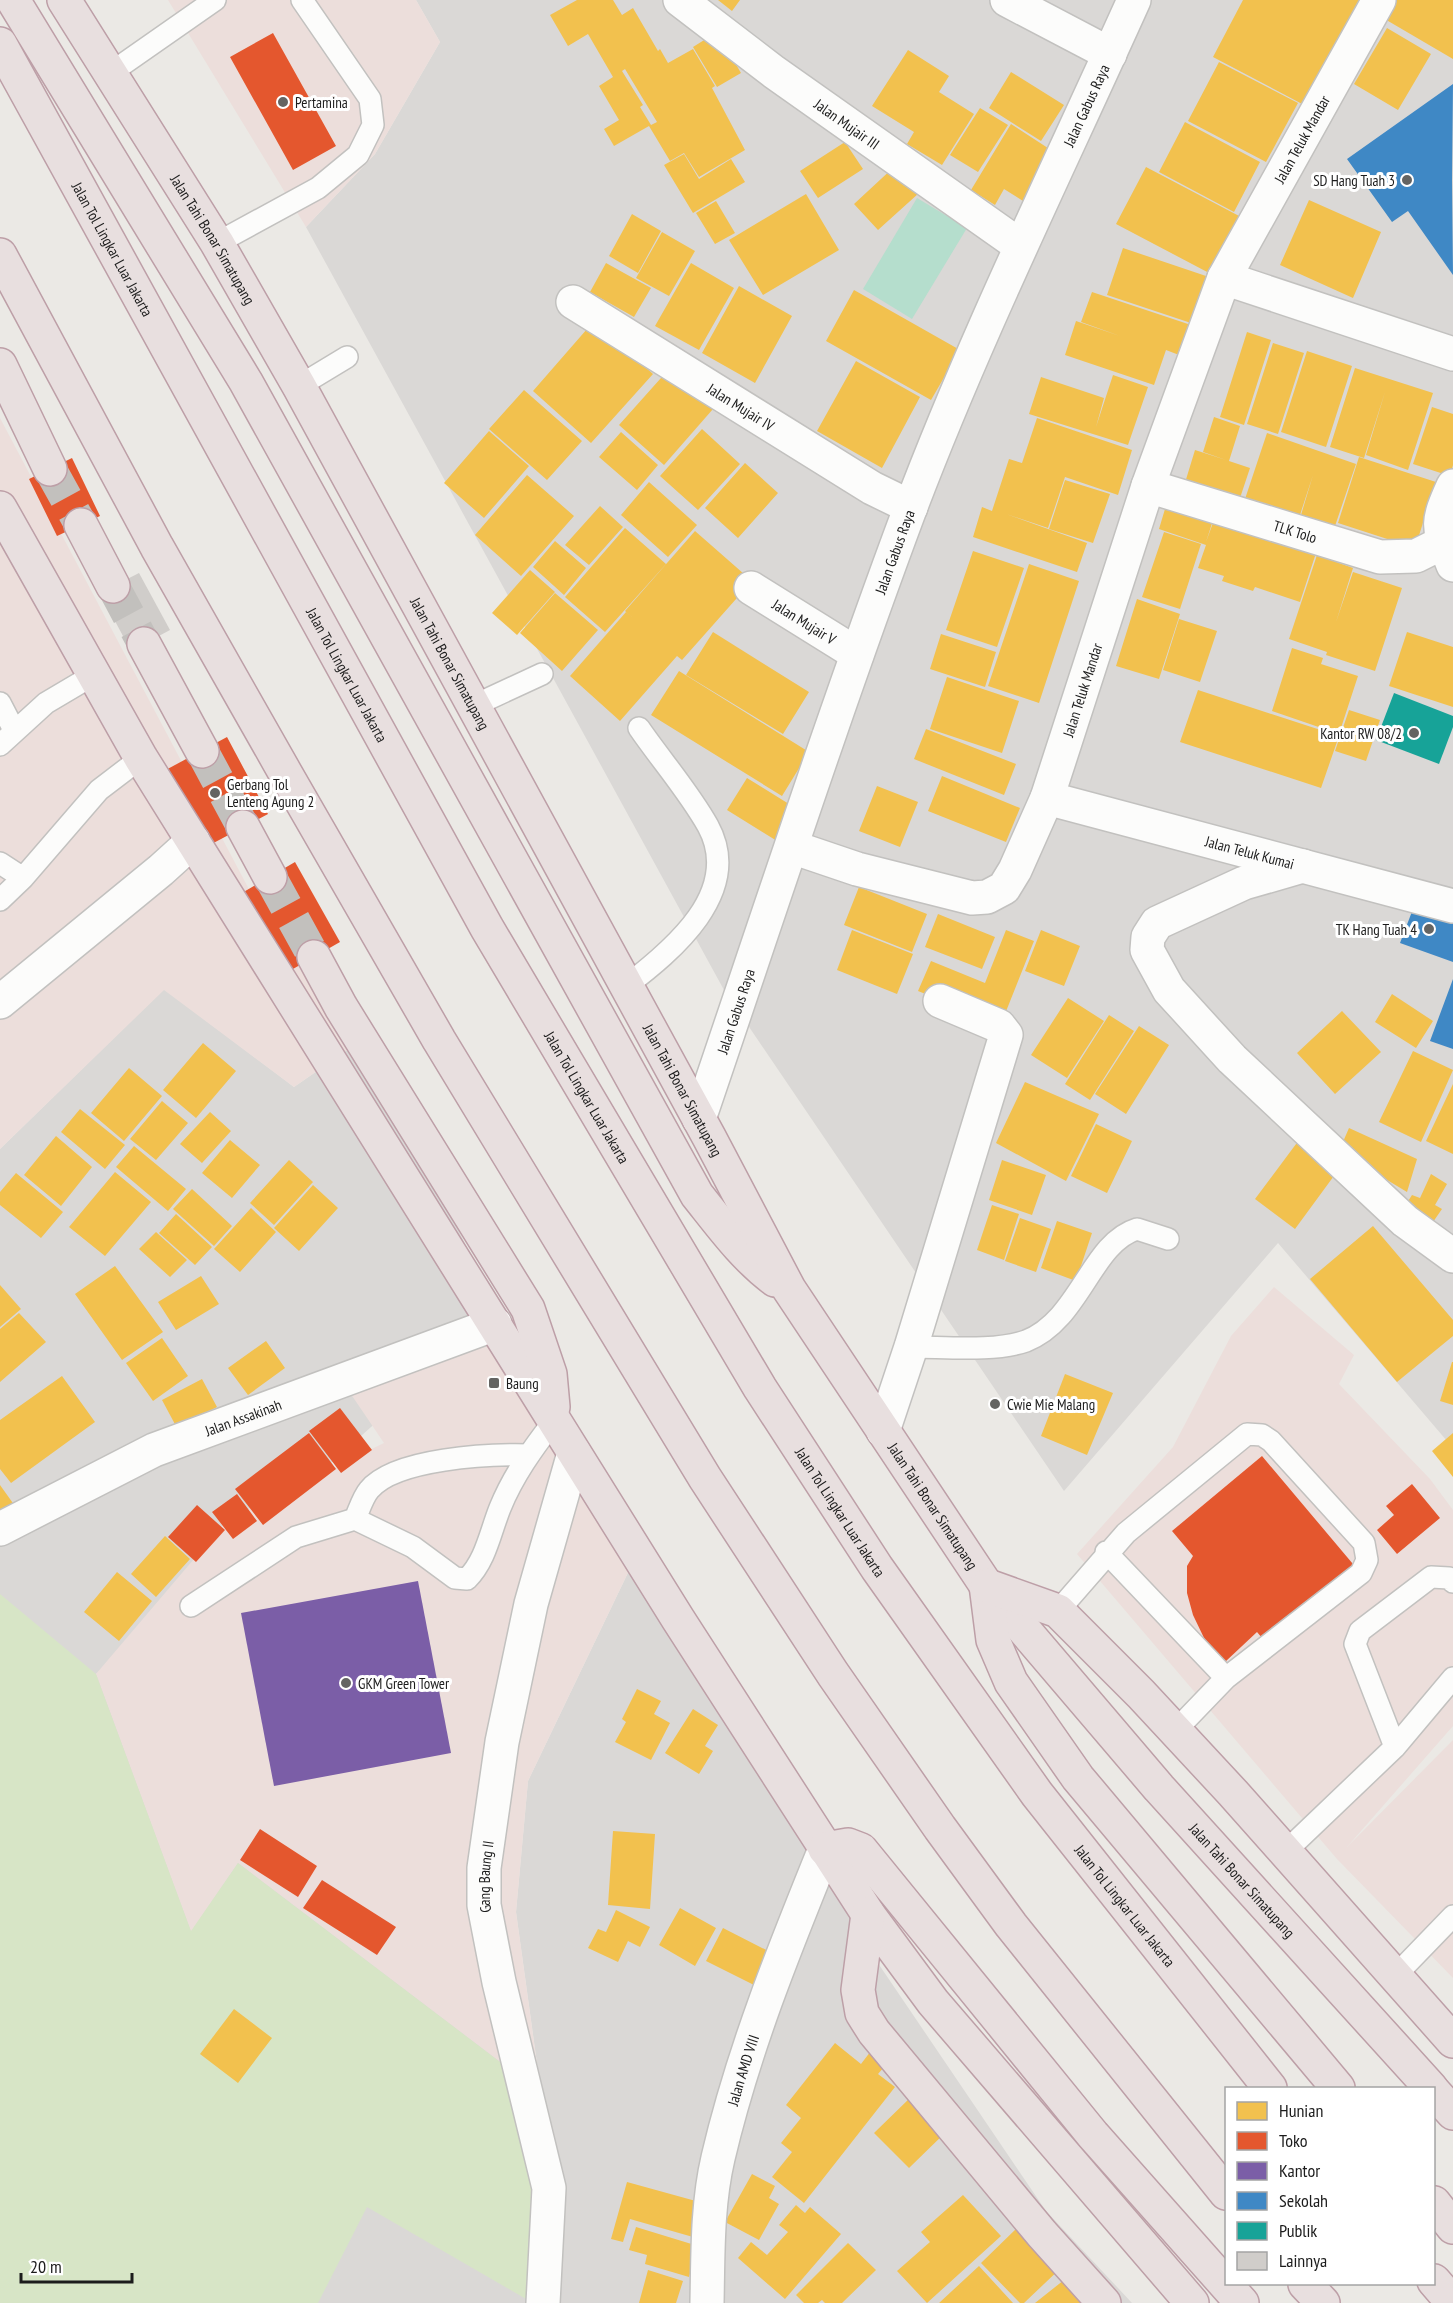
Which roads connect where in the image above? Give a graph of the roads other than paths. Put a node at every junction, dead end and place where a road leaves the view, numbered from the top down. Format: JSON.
{"nodes":[{"id":1,"x":13,"y":0,"type":"edge"},
{"id":2,"x":64,"y":0,"type":"edge"},
{"id":3,"x":215,"y":0,"type":"edge"},
{"id":4,"x":302,"y":0,"type":"edge"},
{"id":5,"x":680,"y":0,"type":"edge"},
{"id":6,"x":1007,"y":0,"type":"edge"},
{"id":7,"x":1134,"y":0,"type":"edge"},
{"id":8,"x":1379,"y":0,"type":"edge"},
{"id":9,"x":0,"y":44,"type":"edge"},
{"id":10,"x":1110,"y":54,"type":"junction"},
{"id":11,"x":109,"y":74,"type":"junction"},
{"id":12,"x":217,"y":243,"type":"junction"},
{"id":13,"x":1019,"y":245,"type":"junction"},
{"id":14,"x":0,"y":255,"type":"edge"},
{"id":15,"x":1224,"y":278,"type":"junction"},
{"id":16,"x":573,"y":302,"type":"dead end"},
{"id":17,"x":1453,"y":354,"type":"edge"},
{"id":18,"x":347,"y":357,"type":"dead end"},
{"id":19,"x":0,"y":365,"type":"edge"},
{"id":20,"x":299,"y":386,"type":"junction"},
{"id":21,"x":50,"y":469,"type":"tunnel mouth"},
{"id":22,"x":1148,"y":486,"type":"junction"},
{"id":23,"x":1453,"y":486,"type":"edge"},
{"id":24,"x":911,"y":507,"type":"junction"},
{"id":25,"x":0,"y":508,"type":"edge"},
{"id":26,"x":81,"y":525,"type":"tunnel mouth"},
{"id":27,"x":1449,"y":554,"type":"edge"},
{"id":28,"x":113,"y":586,"type":"tunnel mouth"},
{"id":29,"x":751,"y":588,"type":"dead end"},
{"id":30,"x":144,"y":644,"type":"tunnel mouth"},
{"id":31,"x":857,"y":654,"type":"junction"},
{"id":32,"x":95,"y":674,"type":"junction"},
{"id":33,"x":542,"y":674,"type":"dead end"},
{"id":34,"x":0,"y":703,"type":"edge"},
{"id":35,"x":473,"y":706,"type":"junction"},
{"id":36,"x":639,"y":728,"type":"dead end"},
{"id":37,"x":7,"y":738,"type":"edge"},
{"id":38,"x":202,"y":751,"type":"tunnel mouth"},
{"id":39,"x":141,"y":758,"type":"junction"},
{"id":40,"x":1047,"y":798,"type":"junction"},
{"id":41,"x":243,"y":827,"type":"tunnel mouth"},
{"id":42,"x":193,"y":841,"type":"junction"},
{"id":43,"x":802,"y":851,"type":"junction"},
{"id":44,"x":0,"y":863,"type":"edge"},
{"id":45,"x":1303,"y":866,"type":"junction"},
{"id":46,"x":270,"y":877,"type":"tunnel mouth"},
{"id":47,"x":23,"y":878,"type":"junction"},
{"id":48,"x":0,"y":900,"type":"edge"},
{"id":49,"x":1452,"y":902,"type":"edge"},
{"id":50,"x":314,"y":957,"type":"tunnel mouth"},
{"id":51,"x":626,"y":986,"type":"junction"},
{"id":52,"x":940,"y":1001,"type":"dead end"},
{"id":53,"x":0,"y":1002,"type":"edge"},
{"id":54,"x":699,"y":1119,"type":"junction"},
{"id":55,"x":1168,"y":1239,"type":"dead end"},
{"id":56,"x":1453,"y":1256,"type":"edge"},
{"id":57,"x":789,"y":1289,"type":"junction"},
{"id":58,"x":495,"y":1323,"type":"junction"},
{"id":59,"x":911,"y":1347,"type":"junction"},
{"id":60,"x":554,"y":1421,"type":"junction"},
{"id":61,"x":883,"y":1431,"type":"junction"},
{"id":62,"x":574,"y":1453,"type":"junction"},
{"id":63,"x":528,"y":1455,"type":"junction"},
{"id":64,"x":355,"y":1519,"type":"junction"},
{"id":65,"x":0,"y":1528,"type":"edge"},
{"id":66,"x":1106,"y":1552,"type":"junction"},
{"id":67,"x":1453,"y":1582,"type":"edge"},
{"id":68,"x":986,"y":1585,"type":"junction"},
{"id":69,"x":191,"y":1606,"type":"dead end"},
{"id":70,"x":1058,"y":1611,"type":"junction"},
{"id":71,"x":1226,"y":1678,"type":"junction"},
{"id":72,"x":1453,"y":1678,"type":"edge"},
{"id":73,"x":1174,"y":1731,"type":"junction"},
{"id":74,"x":1395,"y":1747,"type":"junction"},
{"id":75,"x":825,"y":1849,"type":"junction"},
{"id":76,"x":1285,"y":1852,"type":"junction"},
{"id":77,"x":868,"y":1914,"type":"junction"},
{"id":78,"x":1453,"y":1916,"type":"edge"},
{"id":79,"x":1395,"y":1976,"type":"junction"},
{"id":80,"x":1453,"y":2041,"type":"edge"},
{"id":81,"x":1269,"y":2087,"type":"edge"},
{"id":82,"x":1337,"y":2087,"type":"edge"},
{"id":83,"x":1429,"y":2087,"type":"edge"},
{"id":84,"x":1435,"y":2093,"type":"edge"},
{"id":85,"x":1453,"y":2113,"type":"edge"},
{"id":86,"x":1225,"y":2191,"type":"edge"},
{"id":87,"x":1435,"y":2204,"type":"edge"},
{"id":88,"x":1453,"y":2227,"type":"edge"},
{"id":89,"x":1435,"y":2282,"type":"edge"},
{"id":90,"x":1225,"y":2284,"type":"edge"},
{"id":91,"x":1226,"y":2285,"type":"edge"},
{"id":92,"x":1307,"y":2285,"type":"edge"},
{"id":93,"x":543,"y":2303,"type":"edge"},
{"id":94,"x":707,"y":2303,"type":"edge"},
{"id":95,"x":1104,"y":2303,"type":"edge"},
{"id":96,"x":1192,"y":2303,"type":"edge"},
{"id":97,"x":1242,"y":2303,"type":"edge"},
{"id":98,"x":1323,"y":2303,"type":"edge"},
{"id":99,"x":1453,"y":2303,"type":"edge"}],
"edges":[{"from":1,"to":57,"type":"highway"},
{"from":2,"to":11,"type":"highway","name":"Jalan Tahi Bonar Simatupang"},
{"from":3,"to":11,"type":"lane"},
{"from":4,"to":12,"type":"lane"},
{"from":5,"to":13,"type":"street","name":"Jalan Mujair III"},
{"from":6,"to":10,"type":"street"},
{"from":7,"to":10,"type":"street","name":"Jalan Gabus Raya"},
{"from":8,"to":15,"type":"street","name":"Jalan Teluk Mandar"},
{"from":9,"to":81,"type":"highway","name":"Jalan Tol Lingkar Luar Jakarta"},
{"from":10,"to":13,"type":"street","name":"Jalan Gabus Raya"},
{"from":11,"to":12,"type":"highway","name":"Jalan Tahi Bonar Simatupang"},
{"from":12,"to":20,"type":"highway","name":"Jalan Tahi Bonar Simatupang"},
{"from":13,"to":24,"type":"street","name":"Jalan Gabus Raya"},
{"from":14,"to":86,"type":"highway"},
{"from":15,"to":17,"type":"street"},
{"from":15,"to":22,"type":"street","name":"Jalan Teluk Mandar"},
{"from":16,"to":24,"type":"street","name":"Jalan Mujair IV"},
{"from":18,"to":20,"type":"lane"},
{"from":19,"to":21,"type":"highway"},
{"from":20,"to":35,"type":"highway","name":"Jalan Tahi Bonar Simatupang"},
{"from":22,"to":27,"type":"street","name":"TLK Tolo"},
{"from":22,"to":40,"type":"street","name":"Jalan Teluk Mandar"},
{"from":23,"to":27,"type":"street"},
{"from":24,"to":31,"type":"street","name":"Jalan Gabus Raya"},
{"from":25,"to":32,"type":"highway"},
{"from":26,"to":28,"type":"highway"},
{"from":29,"to":31,"type":"street","name":"Jalan Mujair V"},
{"from":30,"to":38,"type":"highway"},
{"from":31,"to":43,"type":"street","name":"Jalan Gabus Raya"},
{"from":32,"to":37,"type":"lane"},
{"from":32,"to":39,"type":"highway"},
{"from":33,"to":35,"type":"lane"},
{"from":34,"to":37,"type":"lane"},
{"from":35,"to":51,"type":"highway","name":"Jalan Tahi Bonar Simatupang"},
{"from":36,"to":51,"type":"lane"},
{"from":39,"to":42,"type":"highway"},
{"from":39,"to":47,"type":"lane"},
{"from":40,"to":43,"type":"street","name":"Jalan Teluk Mandar"},
{"from":40,"to":45,"type":"street","name":"Jalan Teluk Kumai"},
{"from":41,"to":46,"type":"highway"},
{"from":42,"to":53,"type":"street"},
{"from":42,"to":58,"type":"highway"},
{"from":43,"to":54,"type":"street","name":"Jalan Gabus Raya"},
{"from":44,"to":47,"type":"lane"},
{"from":45,"to":49,"type":"street","name":"Jalan Teluk Kumai"},
{"from":45,"to":56,"type":"street"},
{"from":47,"to":48,"type":"lane"},
{"from":50,"to":60,"type":"highway"},
{"from":51,"to":54,"type":"highway","name":"Jalan Tahi Bonar Simatupang"},
{"from":52,"to":59,"type":"street"},
{"from":54,"to":57,"type":"highway","name":"Jalan Tahi Bonar Simatupang"},
{"from":55,"to":59,"type":"lane"},
{"from":57,"to":61,"type":"highway","name":"Jalan Tahi Bonar Simatupang"},
{"from":58,"to":60,"type":"highway"},
{"from":58,"to":65,"type":"street","name":"Jalan Assakinah"},
{"from":59,"to":61,"type":"street"},
{"from":60,"to":62,"type":"highway"},
{"from":60,"to":63,"type":"lane"},
{"from":61,"to":68,"type":"highway","name":"Jalan Tahi Bonar Simatupang"},
{"from":62,"to":75,"type":"highway"},
{"from":62,"to":93,"type":"street","name":"Gang Baung II"},
{"from":63,"to":64,"type":"lane"},
{"from":63,"to":64,"type":"lane"},
{"from":64,"to":69,"type":"lane"},
{"from":66,"to":70,"type":"lane"},
{"from":66,"to":71,"type":"lane"},
{"from":66,"to":71,"type":"lane"},
{"from":67,"to":74,"type":"lane"},
{"from":68,"to":70,"type":"highway"},
{"from":68,"to":82,"type":"highway"},
{"from":68,"to":83,"type":"highway","name":"Jalan Tahi Bonar Simatupang"},
{"from":70,"to":73,"type":"highway"},
{"from":71,"to":73,"type":"lane"},
{"from":72,"to":74,"type":"lane"},
{"from":73,"to":76,"type":"highway"},
{"from":74,"to":76,"type":"lane"},
{"from":75,"to":77,"type":"highway"},
{"from":75,"to":90,"type":"highway"},
{"from":75,"to":94,"type":"street","name":"Jalan AMD VIII"},
{"from":76,"to":79,"type":"highway"},
{"from":77,"to":95,"type":"highway"},
{"from":77,"to":96,"type":"highway"},
{"from":78,"to":79,"type":"lane"},
{"from":79,"to":80,"type":"highway"},
{"from":84,"to":85,"type":"highway","name":"Jalan Tahi Bonar Simatupang"},
{"from":87,"to":88,"type":"highway"},
{"from":89,"to":99,"type":"highway"},
{"from":91,"to":97,"type":"highway"},
{"from":92,"to":98,"type":"highway"}]}
